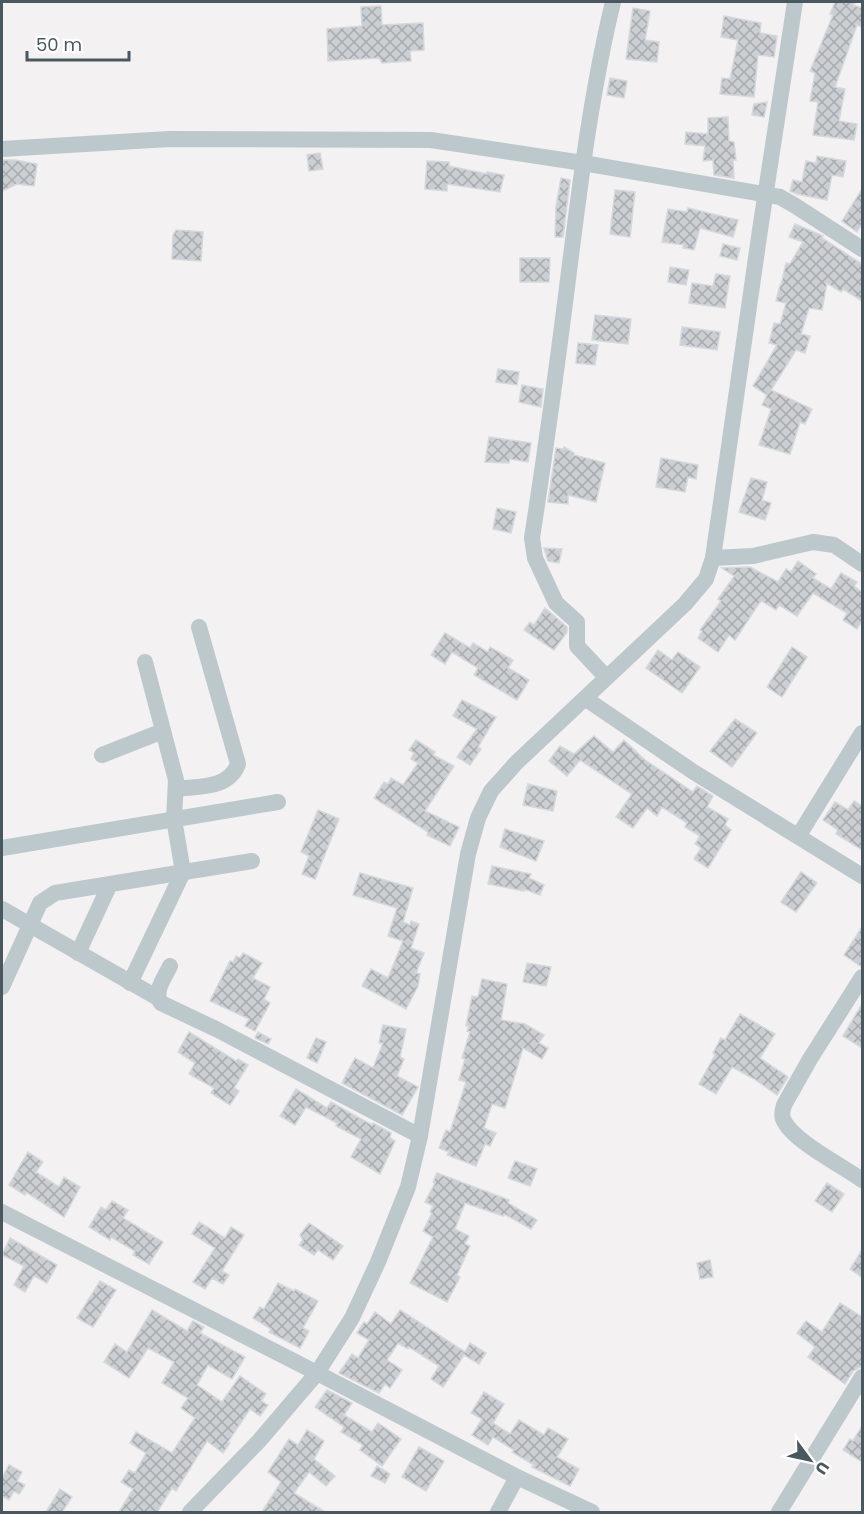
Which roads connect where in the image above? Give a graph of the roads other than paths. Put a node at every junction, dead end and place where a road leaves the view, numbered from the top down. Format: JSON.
{"nodes":[{"id":1,"x":613,"y":2,"type":"edge"},
{"id":2,"x":795,"y":2,"type":"edge"},
{"id":3,"x":2,"y":149,"type":"edge"},
{"id":4,"x":583,"y":163,"type":"junction"},
{"id":5,"x":765,"y":194,"type":"junction"},
{"id":6,"x":862,"y":249,"type":"edge"},
{"id":7,"x":713,"y":558,"type":"junction"},
{"id":8,"x":862,"y":564,"type":"edge"},
{"id":9,"x":199,"y":627,"type":"dead end"},
{"id":10,"x":145,"y":662,"type":"dead end"},
{"id":11,"x":606,"y":677,"type":"junction"},
{"id":12,"x":586,"y":699,"type":"junction"},
{"id":13,"x":163,"y":731,"type":"junction"},
{"id":14,"x":862,"y":733,"type":"edge"},
{"id":15,"x":102,"y":755,"type":"dead end"},
{"id":16,"x":176,"y":789,"type":"junction"},
{"id":17,"x":278,"y":802,"type":"dead end"},
{"id":18,"x":174,"y":819,"type":"junction"},
{"id":19,"x":800,"y":835,"type":"junction"},
{"id":20,"x":2,"y":848,"type":"edge"},
{"id":21,"x":252,"y":861,"type":"dead end"},
{"id":22,"x":183,"y":872,"type":"junction"},
{"id":23,"x":862,"y":876,"type":"edge"},
{"id":24,"x":110,"y":884,"type":"junction"},
{"id":25,"x":2,"y":909,"type":"edge"},
{"id":26,"x":30,"y":926,"type":"junction"},
{"id":27,"x":78,"y":953,"type":"junction"},
{"id":28,"x":170,"y":966,"type":"dead end"},
{"id":29,"x":862,"y":977,"type":"edge"},
{"id":30,"x":130,"y":983,"type":"junction"},
{"id":31,"x":2,"y":987,"type":"edge"},
{"id":32,"x":158,"y":998,"type":"junction"},
{"id":33,"x":420,"y":1136,"type":"junction"},
{"id":34,"x":862,"y":1180,"type":"edge"},
{"id":35,"x":2,"y":1212,"type":"edge"},
{"id":36,"x":317,"y":1373,"type":"junction"},
{"id":37,"x":862,"y":1377,"type":"edge"},
{"id":38,"x":517,"y":1477,"type":"junction"},
{"id":39,"x":190,"y":1512,"type":"edge"},
{"id":40,"x":498,"y":1512,"type":"edge"},
{"id":41,"x":592,"y":1512,"type":"edge"},
{"id":42,"x":778,"y":1512,"type":"edge"}],
"edges":[{"from":1,"to":4,"type":"street"},
{"from":2,"to":5,"type":"street"},
{"from":3,"to":4,"type":"street"},
{"from":4,"to":5,"type":"street"},
{"from":4,"to":11,"type":"street"},
{"from":5,"to":6,"type":"street"},
{"from":5,"to":7,"type":"street"},
{"from":7,"to":8,"type":"street"},
{"from":7,"to":11,"type":"street"},
{"from":9,"to":16,"type":"street"},
{"from":10,"to":13,"type":"street"},
{"from":11,"to":12,"type":"street"},
{"from":12,"to":19,"type":"street"},
{"from":12,"to":33,"type":"street"},
{"from":13,"to":15,"type":"street"},
{"from":13,"to":16,"type":"street"},
{"from":14,"to":19,"type":"street"},
{"from":16,"to":18,"type":"street"},
{"from":17,"to":18,"type":"street"},
{"from":18,"to":20,"type":"street"},
{"from":18,"to":22,"type":"street"},
{"from":19,"to":23,"type":"street"},
{"from":21,"to":22,"type":"street"},
{"from":22,"to":24,"type":"street"},
{"from":22,"to":30,"type":"street"},
{"from":24,"to":26,"type":"street"},
{"from":24,"to":27,"type":"street"},
{"from":25,"to":26,"type":"street"},
{"from":26,"to":27,"type":"street"},
{"from":26,"to":31,"type":"street"},
{"from":27,"to":30,"type":"street"},
{"from":28,"to":32,"type":"street"},
{"from":29,"to":34,"type":"street"},
{"from":30,"to":32,"type":"street"},
{"from":32,"to":33,"type":"street"},
{"from":33,"to":36,"type":"street"},
{"from":35,"to":36,"type":"street"},
{"from":36,"to":38,"type":"street"},
{"from":36,"to":39,"type":"street"},
{"from":37,"to":42,"type":"street"},
{"from":38,"to":40,"type":"street"},
{"from":38,"to":41,"type":"street"}]}
